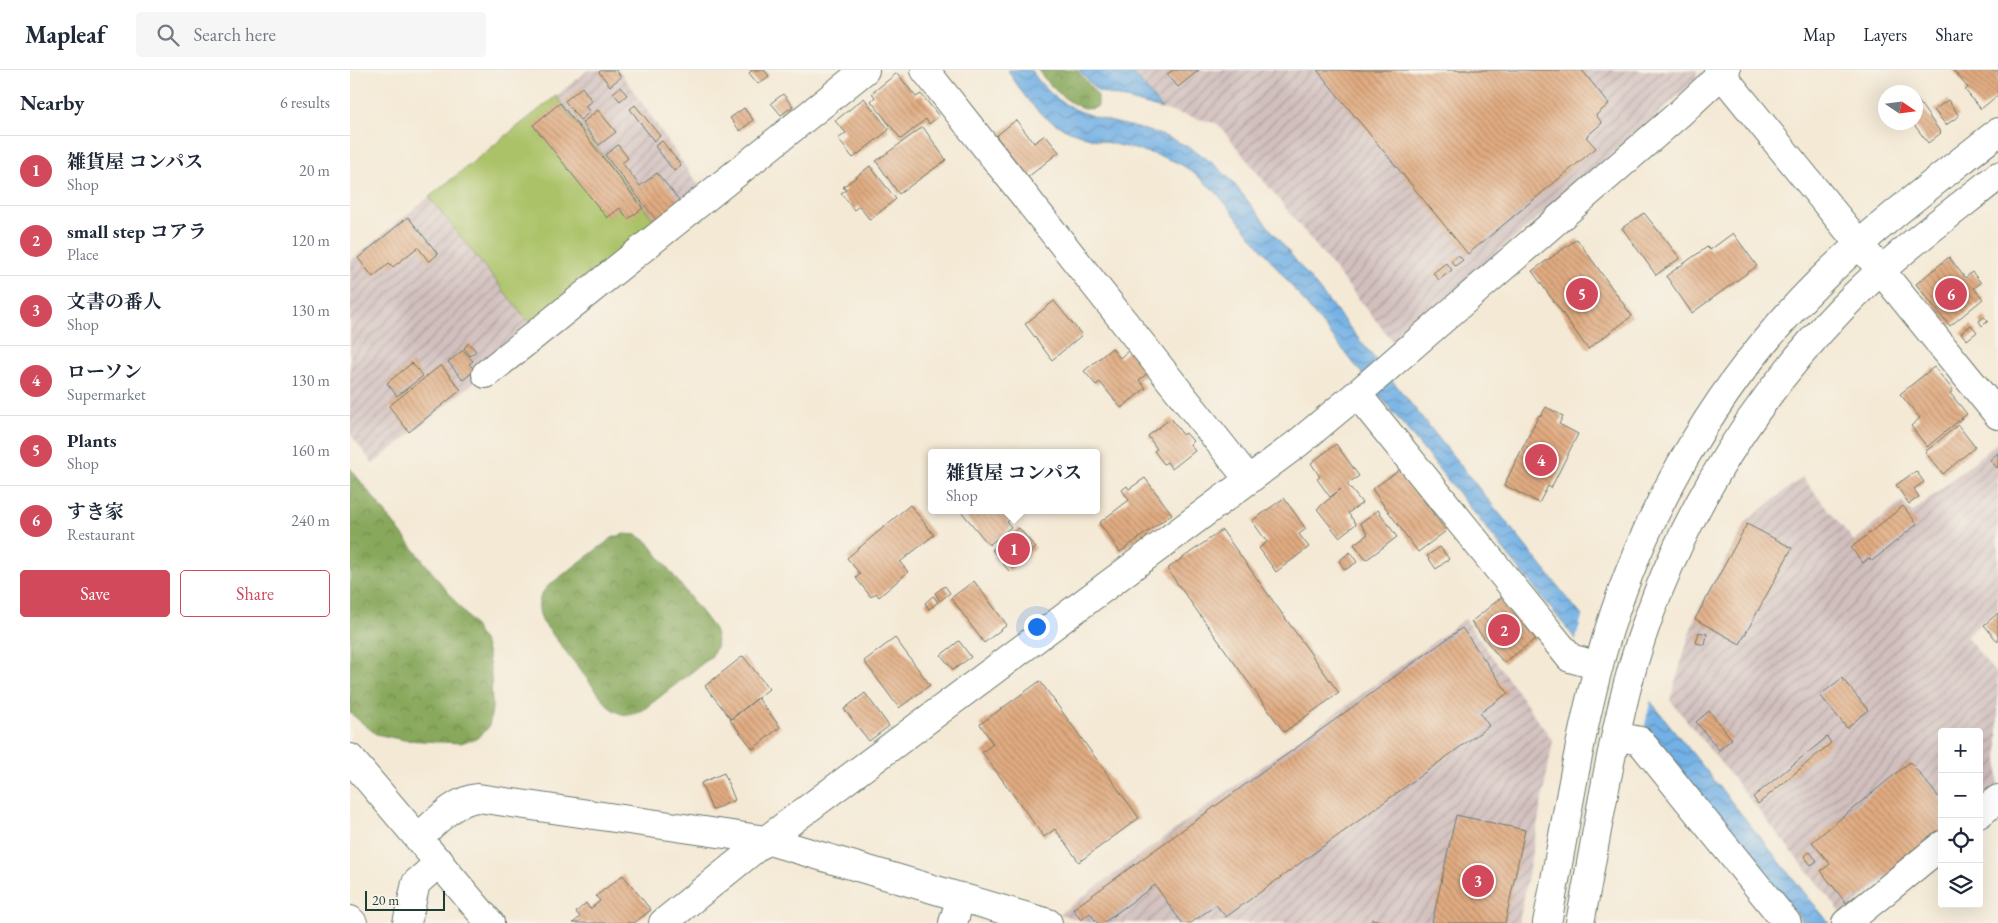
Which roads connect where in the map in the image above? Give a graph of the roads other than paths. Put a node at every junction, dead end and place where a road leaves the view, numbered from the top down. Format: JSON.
{"nodes":[{"id":1,"x":865,"y":70,"type":"edge"},
{"id":2,"x":926,"y":70,"type":"edge"},
{"id":3,"x":1721,"y":71,"type":"edge"},
{"id":4,"x":1998,"y":132,"type":"edge"},
{"id":5,"x":1998,"y":176,"type":"edge"},
{"id":6,"x":1859,"y":243,"type":"junction"},
{"id":7,"x":1881,"y":270,"type":"junction"},
{"id":8,"x":486,"y":374,"type":"dead end"},
{"id":9,"x":1360,"y":391,"type":"junction"},
{"id":10,"x":1998,"y":415,"type":"edge"},
{"id":11,"x":1249,"y":480,"type":"junction"},
{"id":12,"x":1593,"y":669,"type":"junction"},
{"id":13,"x":1616,"y":736,"type":"junction"},
{"id":14,"x":350,"y":758,"type":"edge"},
{"id":15,"x":1998,"y":799,"type":"edge"},
{"id":16,"x":1983,"y":811,"type":"edge"},
{"id":17,"x":419,"y":837,"type":"junction"},
{"id":18,"x":766,"y":840,"type":"junction"},
{"id":19,"x":1938,"y":848,"type":"edge"},
{"id":20,"x":440,"y":862,"type":"junction"},
{"id":21,"x":961,"y":897,"type":"junction"},
{"id":22,"x":350,"y":920,"type":"edge"},
{"id":23,"x":353,"y":923,"type":"edge"},
{"id":24,"x":407,"y":923,"type":"edge"},
{"id":25,"x":490,"y":923,"type":"edge"},
{"id":26,"x":663,"y":923,"type":"edge"},
{"id":27,"x":953,"y":923,"type":"edge"},
{"id":28,"x":1048,"y":923,"type":"edge"},
{"id":29,"x":1547,"y":923,"type":"edge"},
{"id":30,"x":1580,"y":923,"type":"edge"},
{"id":31,"x":1787,"y":923,"type":"edge"},
{"id":32,"x":1846,"y":923,"type":"edge"}],
"edges":[{"from":1,"to":8,"type":"street"},
{"from":2,"to":11,"type":"street"},
{"from":3,"to":6,"type":"street"},
{"from":3,"to":9,"type":"street"},
{"from":4,"to":6,"type":"street"},
{"from":5,"to":7,"type":"street"},
{"from":6,"to":7,"type":"street"},
{"from":6,"to":12,"type":"street"},
{"from":7,"to":10,"type":"street"},
{"from":7,"to":13,"type":"street"},
{"from":9,"to":11,"type":"street"},
{"from":9,"to":12,"type":"street"},
{"from":11,"to":18,"type":"street"},
{"from":12,"to":29,"type":"street"},
{"from":13,"to":30,"type":"street"},
{"from":13,"to":31,"type":"street"},
{"from":14,"to":17,"type":"street"},
{"from":15,"to":16,"type":"street"},
{"from":17,"to":18,"type":"street"},
{"from":17,"to":20,"type":"street"},
{"from":18,"to":21,"type":"street"},
{"from":18,"to":26,"type":"street"},
{"from":19,"to":32,"type":"street"},
{"from":20,"to":24,"type":"street"},
{"from":20,"to":25,"type":"street"},
{"from":21,"to":27,"type":"street"},
{"from":21,"to":28,"type":"street"},
{"from":22,"to":23,"type":"street"}]}
